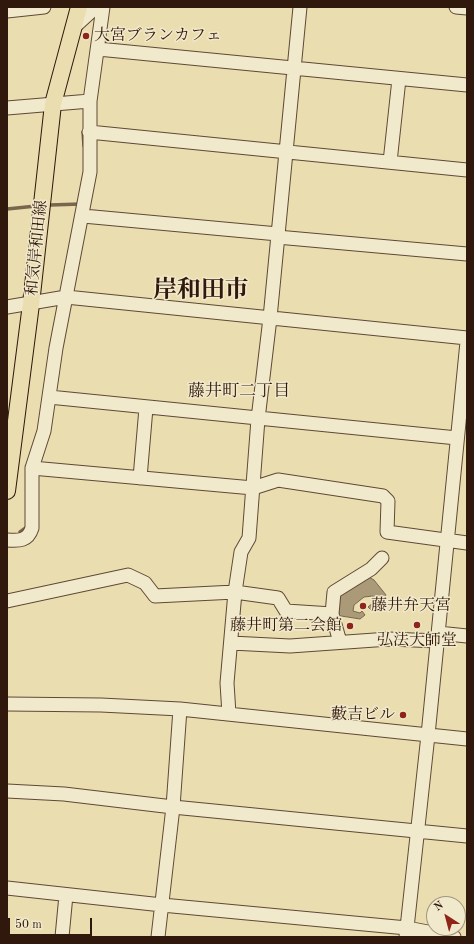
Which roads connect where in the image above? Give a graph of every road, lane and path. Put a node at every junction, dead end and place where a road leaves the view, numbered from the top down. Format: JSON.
{"nodes":[{"id":1,"x":44,"y":7,"type":"edge"},
{"id":2,"x":79,"y":7,"type":"edge"},
{"id":3,"x":96,"y":7,"type":"edge"},
{"id":4,"x":103,"y":7,"type":"edge"},
{"id":5,"x":300,"y":7,"type":"edge"},
{"id":6,"x":456,"y":7,"type":"edge"},
{"id":7,"x":467,"y":8,"type":"edge"},
{"id":8,"x":7,"y":11,"type":"edge"},
{"id":9,"x":72,"y":29,"type":"junction"},
{"id":10,"x":98,"y":49,"type":"junction"},
{"id":11,"x":294,"y":68,"type":"junction"},
{"id":12,"x":399,"y":78,"type":"junction"},
{"id":13,"x":467,"y":85,"type":"edge"},
{"id":14,"x":90,"y":101,"type":"junction"},
{"id":15,"x":53,"y":104,"type":"junction"},
{"id":16,"x":7,"y":108,"type":"edge"},
{"id":17,"x":89,"y":132,"type":"junction"},
{"id":18,"x":285,"y":152,"type":"junction"},
{"id":19,"x":390,"y":162,"type":"junction"},
{"id":20,"x":467,"y":170,"type":"edge"},
{"id":21,"x":83,"y":216,"type":"junction"},
{"id":22,"x":277,"y":235,"type":"junction"},
{"id":23,"x":467,"y":254,"type":"edge"},
{"id":24,"x":66,"y":297,"type":"junction"},
{"id":25,"x":31,"y":304,"type":"junction"},
{"id":26,"x":7,"y":306,"type":"edge"},
{"id":27,"x":270,"y":318,"type":"junction"},
{"id":28,"x":467,"y":338,"type":"edge"},
{"id":29,"x":467,"y":342,"type":"edge"},
{"id":30,"x":49,"y":398,"type":"junction"},
{"id":31,"x":146,"y":408,"type":"junction"},
{"id":32,"x":258,"y":419,"type":"junction"},
{"id":33,"x":457,"y":438,"type":"junction"},
{"id":34,"x":32,"y":468,"type":"junction"},
{"id":35,"x":140,"y":478,"type":"junction"},
{"id":36,"x":253,"y":488,"type":"junction"},
{"id":37,"x":7,"y":491,"type":"edge"},
{"id":38,"x":7,"y":540,"type":"edge"},
{"id":39,"x":447,"y":541,"type":"junction"},
{"id":40,"x":467,"y":543,"type":"edge"},
{"id":41,"x":382,"y":558,"type":"dead end"},
{"id":42,"x":235,"y":592,"type":"junction"},
{"id":43,"x":7,"y":601,"type":"edge"},
{"id":44,"x":332,"y":614,"type":"junction"},
{"id":45,"x":467,"y":636,"type":"edge"},
{"id":46,"x":438,"y":637,"type":"junction"},
{"id":47,"x":340,"y":642,"type":"junction"},
{"id":48,"x":231,"y":643,"type":"junction"},
{"id":49,"x":7,"y":704,"type":"edge"},
{"id":50,"x":180,"y":709,"type":"junction"},
{"id":51,"x":229,"y":714,"type":"junction"},
{"id":52,"x":428,"y":735,"type":"junction"},
{"id":53,"x":467,"y":739,"type":"edge"},
{"id":54,"x":7,"y":792,"type":"edge"},
{"id":55,"x":173,"y":807,"type":"junction"},
{"id":56,"x":417,"y":831,"type":"junction"},
{"id":57,"x":467,"y":836,"type":"edge"},
{"id":58,"x":7,"y":888,"type":"edge"},
{"id":59,"x":66,"y":895,"type":"junction"},
{"id":60,"x":162,"y":905,"type":"junction"},
{"id":61,"x":406,"y":933,"type":"edge"},
{"id":62,"x":62,"y":937,"type":"edge"},
{"id":63,"x":158,"y":937,"type":"edge"},
{"id":64,"x":454,"y":937,"type":"edge"}],
"edges":[{"from":1,"to":8,"type":"street"},
{"from":2,"to":9,"type":"main road","name":"和気岸和田線"},
{"from":3,"to":9,"type":"street"},
{"from":4,"to":10,"type":"street"},
{"from":5,"to":11,"type":"street"},
{"from":6,"to":7,"type":"street"},
{"from":9,"to":15,"type":"main road","name":"和気岸和田線"},
{"from":10,"to":11,"type":"street"},
{"from":10,"to":14,"type":"street"},
{"from":11,"to":12,"type":"street"},
{"from":11,"to":18,"type":"street"},
{"from":12,"to":13,"type":"street"},
{"from":12,"to":19,"type":"street"},
{"from":14,"to":15,"type":"street"},
{"from":14,"to":17,"type":"street"},
{"from":15,"to":16,"type":"street"},
{"from":15,"to":25,"type":"main road","name":"和気岸和田線"},
{"from":17,"to":18,"type":"street"},
{"from":17,"to":21,"type":"street"},
{"from":18,"to":19,"type":"street"},
{"from":18,"to":22,"type":"street"},
{"from":19,"to":20,"type":"street"},
{"from":21,"to":22,"type":"street"},
{"from":21,"to":24,"type":"street"},
{"from":22,"to":23,"type":"street"},
{"from":22,"to":27,"type":"street"},
{"from":24,"to":25,"type":"street"},
{"from":24,"to":27,"type":"street"},
{"from":24,"to":30,"type":"street"},
{"from":25,"to":26,"type":"street"},
{"from":25,"to":37,"type":"main road","name":"和気岸和田線"},
{"from":27,"to":28,"type":"street"},
{"from":27,"to":32,"type":"street"},
{"from":29,"to":33,"type":"street"},
{"from":30,"to":31,"type":"street"},
{"from":30,"to":34,"type":"street"},
{"from":31,"to":32,"type":"street"},
{"from":31,"to":35,"type":"street"},
{"from":32,"to":33,"type":"street"},
{"from":32,"to":36,"type":"street"},
{"from":33,"to":39,"type":"street"},
{"from":34,"to":35,"type":"street"},
{"from":34,"to":38,"type":"street"},
{"from":35,"to":36,"type":"street"},
{"from":36,"to":39,"type":"street"},
{"from":36,"to":42,"type":"street"},
{"from":39,"to":40,"type":"street"},
{"from":39,"to":46,"type":"street"},
{"from":41,"to":44,"type":"street"},
{"from":42,"to":43,"type":"street"},
{"from":42,"to":44,"type":"street"},
{"from":42,"to":48,"type":"street"},
{"from":44,"to":47,"type":"street"},
{"from":45,"to":46,"type":"street"},
{"from":46,"to":47,"type":"street"},
{"from":46,"to":52,"type":"street"},
{"from":47,"to":48,"type":"street"},
{"from":48,"to":51,"type":"street"},
{"from":49,"to":50,"type":"street"},
{"from":50,"to":51,"type":"street"},
{"from":50,"to":55,"type":"street"},
{"from":51,"to":52,"type":"street"},
{"from":52,"to":53,"type":"street"},
{"from":52,"to":56,"type":"street"},
{"from":54,"to":55,"type":"street"},
{"from":55,"to":56,"type":"street"},
{"from":55,"to":60,"type":"street"},
{"from":56,"to":57,"type":"street"},
{"from":56,"to":61,"type":"street"},
{"from":58,"to":59,"type":"street"},
{"from":59,"to":60,"type":"street"},
{"from":59,"to":62,"type":"street"},
{"from":60,"to":61,"type":"street"},
{"from":60,"to":63,"type":"street"},
{"from":61,"to":64,"type":"street"}]}
